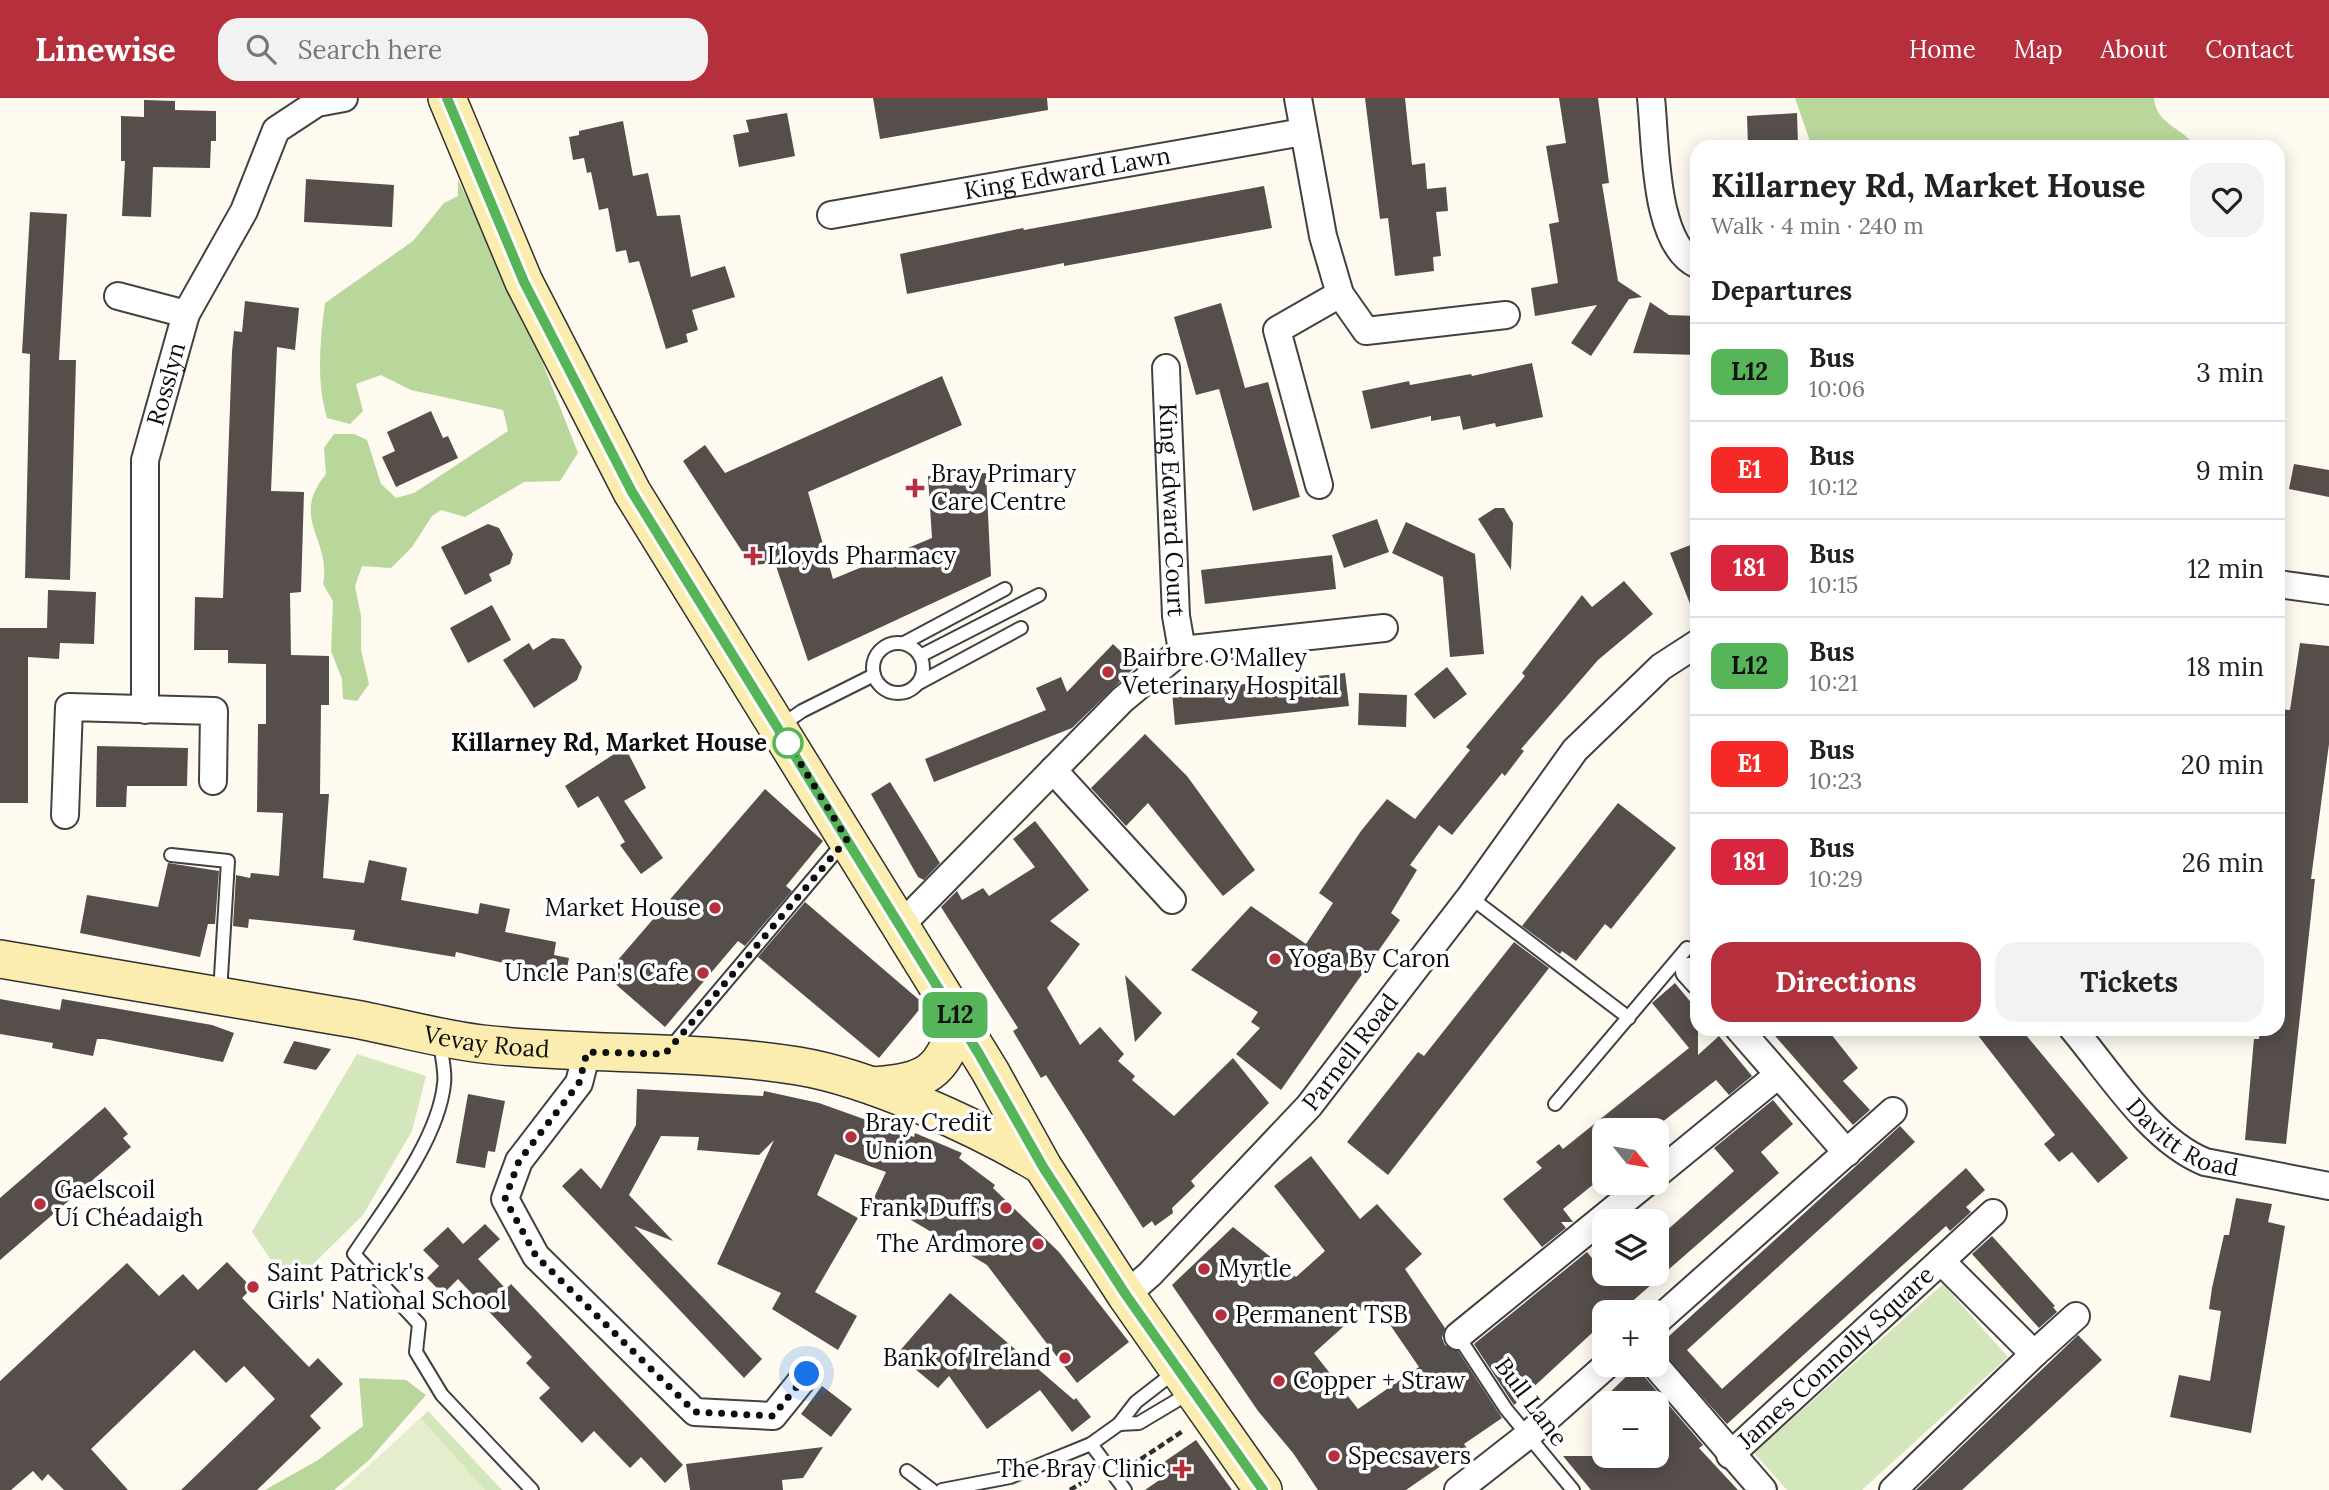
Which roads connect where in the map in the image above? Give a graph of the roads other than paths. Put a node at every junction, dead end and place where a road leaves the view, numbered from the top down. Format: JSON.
{"nodes":[{"id":1,"x":344,"y":98,"type":"edge"},
{"id":2,"x":447,"y":98,"type":"edge"},
{"id":3,"x":1298,"y":98,"type":"edge"},
{"id":4,"x":1651,"y":98,"type":"edge"},
{"id":5,"x":315,"y":101,"type":"edge"},
{"id":6,"x":1303,"y":132,"type":"junction"},
{"id":7,"x":831,"y":215,"type":"dead end"},
{"id":8,"x":1690,"y":261,"type":"edge"},
{"id":9,"x":1340,"y":294,"type":"junction"},
{"id":10,"x":118,"y":296,"type":"dead end"},
{"id":11,"x":186,"y":314,"type":"junction"},
{"id":12,"x":1506,"y":315,"type":"dead end"},
{"id":13,"x":1167,"y":368,"type":"dead end"},
{"id":14,"x":1319,"y":485,"type":"dead end"},
{"id":15,"x":2285,"y":584,"type":"edge"},
{"id":16,"x":1005,"y":589,"type":"dead end"},
{"id":17,"x":2329,"y":591,"type":"edge"},
{"id":18,"x":1039,"y":595,"type":"dead end"},
{"id":19,"x":1021,"y":628,"type":"dead end"},
{"id":20,"x":1384,"y":628,"type":"dead end"},
{"id":21,"x":904,"y":643,"type":"junction"},
{"id":22,"x":1690,"y":648,"type":"edge"},
{"id":23,"x":1182,"y":650,"type":"junction"},
{"id":24,"x":920,"y":656,"type":"junction"},
{"id":25,"x":874,"y":675,"type":"junction"},
{"id":26,"x":919,"y":683,"type":"junction"},
{"id":27,"x":145,"y":710,"type":"junction"},
{"id":28,"x":779,"y":727,"type":"junction"},
{"id":29,"x":1053,"y":770,"type":"junction"},
{"id":30,"x":212,"y":781,"type":"dead end"},
{"id":31,"x":65,"y":815,"type":"dead end"},
{"id":32,"x":847,"y":839,"type":"junction"},
{"id":33,"x":171,"y":855,"type":"dead end"},
{"id":34,"x":1470,"y":897,"type":"junction"},
{"id":35,"x":1172,"y":900,"type":"dead end"},
{"id":36,"x":900,"y":926,"type":"junction"},
{"id":37,"x":0,"y":959,"type":"edge"},
{"id":38,"x":1690,"y":968,"type":"edge"},
{"id":39,"x":220,"y":996,"type":"junction"},
{"id":40,"x":1629,"y":1018,"type":"junction"},
{"id":41,"x":958,"y":1020,"type":"junction"},
{"id":42,"x":1745,"y":1036,"type":"edge"},
{"id":43,"x":2079,"y":1036,"type":"edge"},
{"id":44,"x":439,"y":1038,"type":"junction"},
{"id":45,"x":587,"y":1052,"type":"junction"},
{"id":46,"x":665,"y":1054,"type":"junction"},
{"id":47,"x":1778,"y":1075,"type":"junction"},
{"id":48,"x":868,"y":1087,"type":"junction"},
{"id":49,"x":1556,"y":1104,"type":"dead end"},
{"id":50,"x":1893,"y":1111,"type":"dead end"},
{"id":51,"x":1847,"y":1153,"type":"junction"},
{"id":52,"x":1670,"y":1163,"type":"edge"},
{"id":53,"x":1043,"y":1167,"type":"junction"},
{"id":54,"x":2329,"y":1186,"type":"edge"},
{"id":55,"x":1631,"y":1195,"type":"edge"},
{"id":56,"x":1993,"y":1213,"type":"dead end"},
{"id":57,"x":1941,"y":1261,"type":"junction"},
{"id":58,"x":1126,"y":1295,"type":"junction"},
{"id":59,"x":1669,"y":1310,"type":"edge"},
{"id":60,"x":2076,"y":1316,"type":"dead end"},
{"id":61,"x":1458,"y":1336,"type":"joint"},
{"id":62,"x":2034,"y":1354,"type":"junction"},
{"id":63,"x":807,"y":1374,"type":"dead end"},
{"id":64,"x":1593,"y":1377,"type":"edge"},
{"id":65,"x":1665,"y":1377,"type":"edge"},
{"id":66,"x":1186,"y":1380,"type":"junction"},
{"id":67,"x":1119,"y":1424,"type":"junction"},
{"id":68,"x":1527,"y":1436,"type":"junction"},
{"id":69,"x":1091,"y":1444,"type":"junction"},
{"id":70,"x":1730,"y":1455,"type":"junction"},
{"id":71,"x":907,"y":1471,"type":"dead end"},
{"id":72,"x":1471,"y":1486,"type":"edge"},
{"id":73,"x":532,"y":1490,"type":"edge"},
{"id":74,"x":932,"y":1490,"type":"edge"},
{"id":75,"x":942,"y":1490,"type":"edge"},
{"id":76,"x":1125,"y":1490,"type":"edge"},
{"id":77,"x":1263,"y":1490,"type":"edge"},
{"id":78,"x":1573,"y":1490,"type":"edge"},
{"id":79,"x":1763,"y":1490,"type":"edge"},
{"id":80,"x":1893,"y":1490,"type":"edge"}],
"edges":[{"from":1,"to":5,"type":"street","name":"Rosslyn"},
{"from":2,"to":28,"type":"main road"},
{"from":3,"to":6,"type":"street"},
{"from":4,"to":8,"type":"street"},
{"from":5,"to":11,"type":"street","name":"Rosslyn"},
{"from":6,"to":7,"type":"street","name":"King Edward Lawn"},
{"from":6,"to":9,"type":"street"},
{"from":9,"to":12,"type":"street"},
{"from":9,"to":14,"type":"street"},
{"from":10,"to":11,"type":"street"},
{"from":11,"to":27,"type":"street","name":"Rosslyn"},
{"from":13,"to":23,"type":"street","name":"King Edward Court"},
{"from":15,"to":17,"type":"street"},
{"from":16,"to":21,"type":"lane"},
{"from":18,"to":24,"type":"lane"},
{"from":19,"to":26,"type":"lane"},
{"from":20,"to":23,"type":"street"},
{"from":21,"to":24,"type":"lane"},
{"from":21,"to":25,"type":"lane"},
{"from":22,"to":34,"type":"street","name":"Parnell Road"},
{"from":23,"to":29,"type":"street"},
{"from":24,"to":26,"type":"lane"},
{"from":25,"to":26,"type":"lane"},
{"from":25,"to":28,"type":"lane"},
{"from":27,"to":30,"type":"street"},
{"from":27,"to":31,"type":"street"},
{"from":28,"to":32,"type":"main road"},
{"from":29,"to":35,"type":"street"},
{"from":29,"to":36,"type":"street"},
{"from":32,"to":36,"type":"main road"},
{"from":32,"to":46,"type":"lane"},
{"from":33,"to":39,"type":"lane"},
{"from":34,"to":40,"type":"lane"},
{"from":34,"to":58,"type":"street","name":"Parnell Road"},
{"from":36,"to":41,"type":"main road"},
{"from":37,"to":39,"type":"main road","name":"Vevay Road"},
{"from":38,"to":40,"type":"lane"},
{"from":39,"to":44,"type":"main road","name":"Vevay Road"},
{"from":40,"to":49,"type":"lane"},
{"from":41,"to":48,"type":"main road"},
{"from":41,"to":53,"type":"main road"},
{"from":42,"to":47,"type":"street"},
{"from":43,"to":54,"type":"street","name":"Davitt Road"},
{"from":44,"to":45,"type":"main road","name":"Vevay Road"},
{"from":44,"to":73,"type":"lane"},
{"from":45,"to":46,"type":"main road","name":"Vevay Road"},
{"from":45,"to":63,"type":"street"},
{"from":46,"to":48,"type":"main road","name":"Vevay Road"},
{"from":47,"to":51,"type":"street"},
{"from":47,"to":52,"type":"street"},
{"from":48,"to":53,"type":"main road","name":"Vevay Road"},
{"from":50,"to":51,"type":"street"},
{"from":51,"to":59,"type":"street"},
{"from":53,"to":58,"type":"main road"},
{"from":55,"to":61,"type":"street"},
{"from":56,"to":57,"type":"street","name":"James Connolly Square"},
{"from":57,"to":62,"type":"street","name":"James Connolly Square"},
{"from":57,"to":70,"type":"street","name":"James Connolly Square"},
{"from":58,"to":66,"type":"main road"},
{"from":60,"to":62,"type":"street"},
{"from":61,"to":68,"type":"lane","name":"Bull Lane"},
{"from":62,"to":80,"type":"street"},
{"from":64,"to":68,"type":"street"},
{"from":65,"to":70,"type":"street","name":"James Connolly Square"},
{"from":66,"to":67,"type":"lane"},
{"from":66,"to":67,"type":"lane"},
{"from":66,"to":77,"type":"main road"},
{"from":67,"to":69,"type":"lane"},
{"from":68,"to":72,"type":"street"},
{"from":68,"to":78,"type":"lane","name":"Bull Lane"},
{"from":69,"to":75,"type":"lane"},
{"from":69,"to":76,"type":"lane"},
{"from":70,"to":79,"type":"street","name":"James Connolly Square"},
{"from":71,"to":74,"type":"lane"}]}
